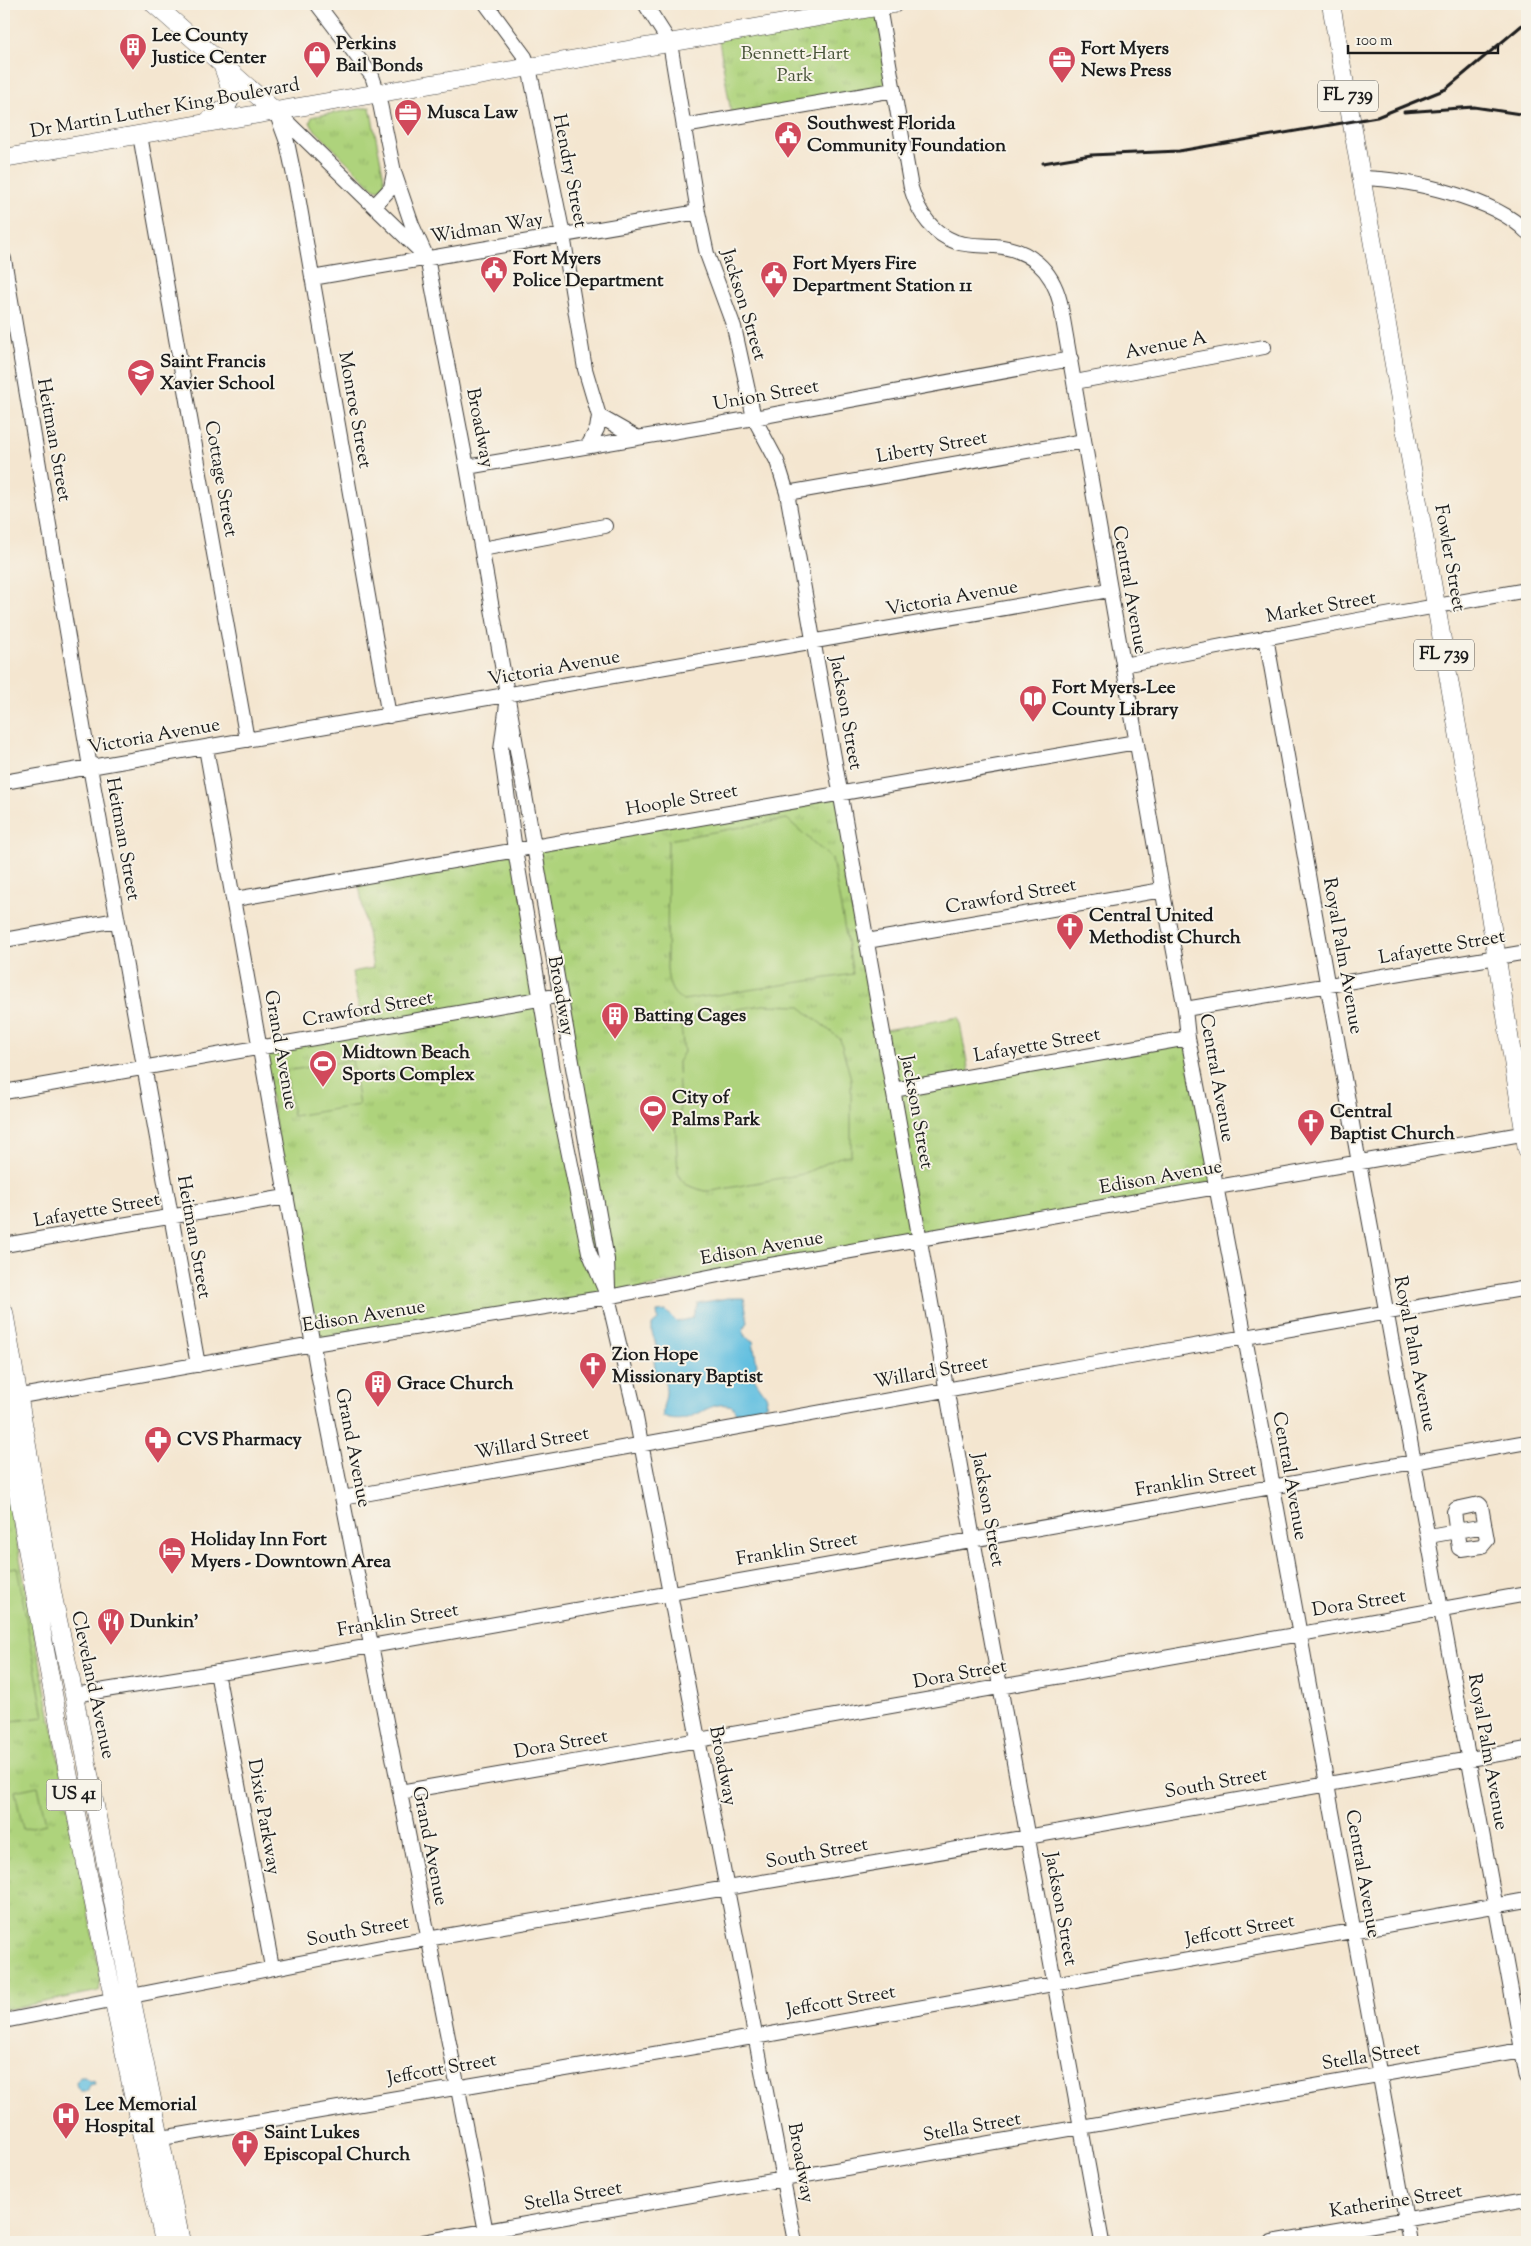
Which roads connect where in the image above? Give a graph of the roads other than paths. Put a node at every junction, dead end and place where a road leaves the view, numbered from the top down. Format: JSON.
{"nodes":[{"id":1,"x":154,"y":4,"type":"edge"},
{"id":2,"x":317,"y":4,"type":"edge"},
{"id":3,"x":486,"y":4,"type":"edge"},
{"id":4,"x":645,"y":4,"type":"edge"},
{"id":5,"x":883,"y":4,"type":"edge"},
{"id":6,"x":1331,"y":4,"type":"edge"},
{"id":7,"x":670,"y":43,"type":"junction"},
{"id":8,"x":223,"y":66,"type":"junction"},
{"id":9,"x":530,"y":67,"type":"junction"},
{"id":10,"x":894,"y":90,"type":"junction"},
{"id":11,"x":378,"y":94,"type":"junction"},
{"id":12,"x":276,"y":112,"type":"junction"},
{"id":13,"x":200,"y":125,"type":"junction"},
{"id":14,"x":684,"y":126,"type":"junction"},
{"id":15,"x":140,"y":135,"type":"junction"},
{"id":16,"x":4,"y":158,"type":"edge"},
{"id":17,"x":394,"y":172,"type":"junction"},
{"id":18,"x":1362,"y":178,"type":"junction"},
{"id":19,"x":374,"y":206,"type":"junction"},
{"id":20,"x":698,"y":212,"type":"junction"},
{"id":21,"x":1527,"y":232,"type":"edge"},
{"id":22,"x":563,"y":235,"type":"junction"},
{"id":23,"x":427,"y":258,"type":"junction"},
{"id":24,"x":4,"y":259,"type":"edge"},
{"id":25,"x":312,"y":278,"type":"junction"},
{"id":26,"x":1264,"y":347,"type":"dead end"},
{"id":27,"x":1071,"y":359,"type":"junction"},
{"id":28,"x":1075,"y":382,"type":"junction"},
{"id":29,"x":599,"y":416,"type":"junction"},
{"id":30,"x":754,"y":418,"type":"junction"},
{"id":31,"x":636,"y":437,"type":"junction"},
{"id":32,"x":1084,"y":441,"type":"junction"},
{"id":33,"x":588,"y":446,"type":"junction"},
{"id":34,"x":467,"y":467,"type":"junction"},
{"id":35,"x":787,"y":493,"type":"junction"},
{"id":36,"x":605,"y":526,"type":"dead end"},
{"id":37,"x":482,"y":549,"type":"junction"},
{"id":38,"x":1110,"y":590,"type":"junction"},
{"id":39,"x":1527,"y":590,"type":"edge"},
{"id":40,"x":1436,"y":607,"type":"junction"},
{"id":41,"x":1266,"y":637,"type":"junction"},
{"id":42,"x":814,"y":642,"type":"junction"},
{"id":43,"x":1123,"y":665,"type":"junction"},
{"id":44,"x":508,"y":696,"type":"junction"},
{"id":45,"x":389,"y":716,"type":"junction"},
{"id":46,"x":247,"y":740,"type":"junction"},
{"id":47,"x":1136,"y":742,"type":"junction"},
{"id":48,"x":206,"y":748,"type":"junction"},
{"id":49,"x":90,"y":767,"type":"junction"},
{"id":50,"x":4,"y":782,"type":"edge"},
{"id":51,"x":840,"y":793,"type":"junction"},
{"id":52,"x":533,"y":847,"type":"junction"},
{"id":53,"x":515,"y":850,"type":"junction"},
{"id":54,"x":1162,"y":890,"type":"junction"},
{"id":55,"x":235,"y":899,"type":"junction"},
{"id":56,"x":117,"y":920,"type":"junction"},
{"id":57,"x":4,"y":940,"type":"edge"},
{"id":58,"x":867,"y":942,"type":"junction"},
{"id":59,"x":1527,"y":952,"type":"edge"},
{"id":60,"x":1496,"y":958,"type":"junction"},
{"id":61,"x":1328,"y":986,"type":"junction"},
{"id":62,"x":560,"y":995,"type":"junction"},
{"id":63,"x":542,"y":998,"type":"junction"},
{"id":64,"x":1185,"y":1009,"type":"junction"},
{"id":65,"x":1188,"y":1038,"type":"junction"},
{"id":66,"x":260,"y":1048,"type":"junction"},
{"id":67,"x":143,"y":1067,"type":"junction"},
{"id":68,"x":893,"y":1090,"type":"junction"},
{"id":69,"x":4,"y":1092,"type":"edge"},
{"id":70,"x":1526,"y":1138,"type":"edge"},
{"id":71,"x":1359,"y":1163,"type":"junction"},
{"id":72,"x":1216,"y":1188,"type":"junction"},
{"id":73,"x":286,"y":1197,"type":"junction"},
{"id":74,"x":171,"y":1217,"type":"junction"},
{"id":75,"x":919,"y":1240,"type":"junction"},
{"id":76,"x":4,"y":1245,"type":"edge"},
{"id":77,"x":1527,"y":1288,"type":"edge"},
{"id":78,"x":608,"y":1297,"type":"junction"},
{"id":79,"x":4,"y":1312,"type":"edge"},
{"id":80,"x":1387,"y":1313,"type":"junction"},
{"id":81,"x":1245,"y":1338,"type":"junction"},
{"id":82,"x":313,"y":1344,"type":"junction"},
{"id":83,"x":198,"y":1365,"type":"junction"},
{"id":84,"x":946,"y":1390,"type":"junction"},
{"id":85,"x":11,"y":1398,"type":"edge"},
{"id":86,"x":4,"y":1407,"type":"edge"},
{"id":87,"x":1527,"y":1442,"type":"edge"},
{"id":88,"x":641,"y":1444,"type":"junction"},
{"id":89,"x":1414,"y":1461,"type":"junction"},
{"id":90,"x":1272,"y":1486,"type":"junction"},
{"id":91,"x":342,"y":1498,"type":"junction"},
{"id":92,"x":1484,"y":1526,"type":"junction"},
{"id":93,"x":1456,"y":1531,"type":"junction"},
{"id":94,"x":1429,"y":1536,"type":"junction"},
{"id":95,"x":973,"y":1539,"type":"junction"},
{"id":96,"x":670,"y":1592,"type":"junction"},
{"id":97,"x":1527,"y":1594,"type":"edge"},
{"id":98,"x":1441,"y":1610,"type":"junction"},
{"id":99,"x":1299,"y":1634,"type":"junction"},
{"id":100,"x":371,"y":1644,"type":"junction"},
{"id":101,"x":50,"y":1670,"type":"junction"},
{"id":102,"x":217,"y":1672,"type":"junction"},
{"id":103,"x":1000,"y":1687,"type":"junction"},
{"id":104,"x":74,"y":1695,"type":"junction"},
{"id":105,"x":698,"y":1742,"type":"junction"},
{"id":106,"x":1527,"y":1749,"type":"edge"},
{"id":107,"x":1469,"y":1759,"type":"junction"},
{"id":108,"x":1327,"y":1785,"type":"junction"},
{"id":109,"x":400,"y":1792,"type":"junction"},
{"id":110,"x":1028,"y":1837,"type":"junction"},
{"id":111,"x":728,"y":1888,"type":"junction"},
{"id":112,"x":1527,"y":1900,"type":"edge"},
{"id":113,"x":1496,"y":1906,"type":"junction"},
{"id":114,"x":1353,"y":1930,"type":"junction"},
{"id":115,"x":428,"y":1938,"type":"junction"},
{"id":116,"x":272,"y":1968,"type":"junction"},
{"id":117,"x":1054,"y":1983,"type":"junction"},
{"id":118,"x":131,"y":1996,"type":"junction"},
{"id":119,"x":113,"y":1999,"type":"junction"},
{"id":120,"x":4,"y":2021,"type":"edge"},
{"id":121,"x":757,"y":2035,"type":"junction"},
{"id":122,"x":1525,"y":2049,"type":"edge"},
{"id":123,"x":1379,"y":2074,"type":"junction"},
{"id":124,"x":1527,"y":2077,"type":"edge"},
{"id":125,"x":457,"y":2086,"type":"junction"},
{"id":126,"x":1080,"y":2127,"type":"junction"},
{"id":127,"x":162,"y":2138,"type":"junction"},
{"id":128,"x":784,"y":2180,"type":"junction"},
{"id":129,"x":1527,"y":2199,"type":"edge"},
{"id":130,"x":1406,"y":2219,"type":"junction"},
{"id":131,"x":487,"y":2236,"type":"edge"},
{"id":132,"x":164,"y":2242,"type":"edge"},
{"id":133,"x":182,"y":2242,"type":"edge"},
{"id":134,"x":423,"y":2242,"type":"edge"},
{"id":135,"x":795,"y":2242,"type":"edge"},
{"id":136,"x":1102,"y":2242,"type":"edge"},
{"id":137,"x":1272,"y":2242,"type":"edge"},
{"id":138,"x":1410,"y":2242,"type":"edge"}],
"edges":[{"from":1,"to":8,"type":"main road"},
{"from":2,"to":11,"type":"street","name":"Broadway"},
{"from":3,"to":9,"type":"street","name":"Hendry Street"},
{"from":4,"to":7,"type":"street","name":"Jackson Street"},
{"from":5,"to":7,"type":"main road","name":"Dr Martin Luther King Boulevard"},
{"from":5,"to":10,"type":"street","name":"Central Avenue"},
{"from":6,"to":18,"type":"main road","name":"Fowler Street","number":"FL 739"},
{"from":7,"to":9,"type":"main road","name":"Dr Martin Luther King Boulevard"},
{"from":7,"to":14,"type":"street","name":"Jackson Street"},
{"from":8,"to":12,"type":"main road"},
{"from":8,"to":13,"type":"main road"},
{"from":9,"to":11,"type":"main road","name":"Dr Martin Luther King Boulevard"},
{"from":9,"to":22,"type":"street","name":"Hendry Street"},
{"from":10,"to":14,"type":"street"},
{"from":10,"to":27,"type":"street","name":"Central Avenue"},
{"from":11,"to":12,"type":"main road","name":"Dr Martin Luther King Boulevard"},
{"from":11,"to":17,"type":"street","name":"Broadway"},
{"from":12,"to":13,"type":"main road","name":"Dr Martin Luther King Boulevard"},
{"from":12,"to":19,"type":"street"},
{"from":12,"to":25,"type":"street","name":"Monroe Street"},
{"from":13,"to":15,"type":"main road","name":"Dr Martin Luther King Boulevard"},
{"from":14,"to":20,"type":"street","name":"Jackson Street"},
{"from":15,"to":16,"type":"main road","name":"Dr Martin Luther King Boulevard"},
{"from":15,"to":46,"type":"street","name":"Cottage Street"},
{"from":17,"to":19,"type":"street"},
{"from":17,"to":23,"type":"street","name":"Broadway"},
{"from":18,"to":21,"type":"street"},
{"from":18,"to":40,"type":"main road","name":"Fowler Street","number":"FL 739"},
{"from":19,"to":23,"type":"street"},
{"from":20,"to":22,"type":"street","name":"Widman Way"},
{"from":20,"to":30,"type":"street","name":"Jackson Street"},
{"from":22,"to":23,"type":"street","name":"Widman Way"},
{"from":22,"to":29,"type":"street","name":"Hendry Street"},
{"from":23,"to":25,"type":"street","name":"Widman Way"},
{"from":23,"to":34,"type":"street","name":"Broadway"},
{"from":24,"to":49,"type":"street","name":"Heitman Street"},
{"from":25,"to":45,"type":"street","name":"Monroe Street"},
{"from":26,"to":28,"type":"street","name":"Avenue A"},
{"from":27,"to":28,"type":"street","name":"Central Avenue"},
{"from":27,"to":30,"type":"street","name":"Union Street"},
{"from":28,"to":32,"type":"street","name":"Central Avenue"},
{"from":29,"to":31,"type":"street"},
{"from":29,"to":33,"type":"street"},
{"from":30,"to":31,"type":"street","name":"Union Street"},
{"from":30,"to":35,"type":"street","name":"Jackson Street"},
{"from":31,"to":33,"type":"street","name":"Union Street"},
{"from":32,"to":35,"type":"street","name":"Liberty Street"},
{"from":32,"to":38,"type":"street","name":"Central Avenue"},
{"from":33,"to":34,"type":"street","name":"Union Street"},
{"from":34,"to":37,"type":"street","name":"Broadway"},
{"from":35,"to":42,"type":"street","name":"Jackson Street"},
{"from":36,"to":37,"type":"street"},
{"from":37,"to":44,"type":"street","name":"Broadway"},
{"from":38,"to":42,"type":"street","name":"Victoria Avenue"},
{"from":38,"to":43,"type":"street","name":"Central Avenue"},
{"from":39,"to":40,"type":"street","name":"Market Street"},
{"from":40,"to":41,"type":"street","name":"Market Street"},
{"from":40,"to":60,"type":"main road","name":"Fowler Street","number":"FL 739"},
{"from":41,"to":43,"type":"street","name":"Market Street"},
{"from":41,"to":61,"type":"street","name":"Royal Palm Avenue"},
{"from":42,"to":44,"type":"street","name":"Victoria Avenue"},
{"from":42,"to":51,"type":"street","name":"Jackson Street"},
{"from":43,"to":47,"type":"street","name":"Central Avenue"},
{"from":44,"to":45,"type":"street","name":"Victoria Avenue"},
{"from":44,"to":52,"type":"street","name":"Broadway"},
{"from":44,"to":53,"type":"street","name":"Broadway"},
{"from":45,"to":46,"type":"street","name":"Victoria Avenue"},
{"from":46,"to":48,"type":"street","name":"Victoria Avenue"},
{"from":47,"to":51,"type":"street","name":"Hoople Street"},
{"from":47,"to":54,"type":"street","name":"Central Avenue"},
{"from":48,"to":49,"type":"street","name":"Victoria Avenue"},
{"from":48,"to":55,"type":"street","name":"Grand Avenue"},
{"from":49,"to":50,"type":"street","name":"Victoria Avenue"},
{"from":49,"to":56,"type":"street","name":"Heitman Street"},
{"from":51,"to":52,"type":"street","name":"Hoople Street"},
{"from":51,"to":58,"type":"street","name":"Jackson Street"},
{"from":52,"to":53,"type":"street","name":"Hoople Street"},
{"from":52,"to":62,"type":"street","name":"Broadway"},
{"from":53,"to":55,"type":"street","name":"Hoople Street"},
{"from":53,"to":63,"type":"street","name":"Broadway"},
{"from":54,"to":58,"type":"street","name":"Crawford Street"},
{"from":54,"to":64,"type":"street","name":"Central Avenue"},
{"from":55,"to":66,"type":"street","name":"Grand Avenue"},
{"from":56,"to":57,"type":"street"},
{"from":56,"to":67,"type":"street","name":"Heitman Street"},
{"from":58,"to":68,"type":"street","name":"Jackson Street"},
{"from":59,"to":60,"type":"street","name":"Lafayette Street"},
{"from":60,"to":61,"type":"street","name":"Lafayette Street"},
{"from":60,"to":70,"type":"main road","name":"Fowler Street","number":"FL 739"},
{"from":61,"to":64,"type":"street","name":"Lafayette Street"},
{"from":61,"to":71,"type":"street","name":"Royal Palm Avenue"},
{"from":62,"to":63,"type":"street","name":"Crawford Street"},
{"from":62,"to":78,"type":"street","name":"Broadway"},
{"from":63,"to":66,"type":"street","name":"Crawford Street"},
{"from":63,"to":78,"type":"street","name":"Broadway"},
{"from":64,"to":65,"type":"street","name":"Central Avenue"},
{"from":65,"to":68,"type":"street","name":"Lafayette Street"},
{"from":65,"to":72,"type":"street","name":"Central Avenue"},
{"from":66,"to":67,"type":"street","name":"Crawford Street"},
{"from":66,"to":73,"type":"street","name":"Grand Avenue"},
{"from":67,"to":69,"type":"street","name":"Crawford Street"},
{"from":67,"to":74,"type":"street","name":"Heitman Street"},
{"from":68,"to":75,"type":"street","name":"Jackson Street"},
{"from":70,"to":71,"type":"street","name":"Edison Avenue"},
{"from":71,"to":72,"type":"street","name":"Edison Avenue"},
{"from":71,"to":80,"type":"street","name":"Royal Palm Avenue"},
{"from":72,"to":75,"type":"street","name":"Edison Avenue"},
{"from":72,"to":81,"type":"street","name":"Central Avenue"},
{"from":73,"to":74,"type":"street","name":"Lafayette Street"},
{"from":73,"to":82,"type":"street","name":"Grand Avenue"},
{"from":74,"to":76,"type":"street","name":"Lafayette Street"},
{"from":74,"to":83,"type":"street","name":"Heitman Street"},
{"from":75,"to":78,"type":"street","name":"Edison Avenue"},
{"from":75,"to":84,"type":"street","name":"Jackson Street"},
{"from":77,"to":80,"type":"street","name":"Willard Street"},
{"from":78,"to":82,"type":"street","name":"Edison Avenue"},
{"from":78,"to":88,"type":"street","name":"Broadway"},
{"from":79,"to":85,"type":"main road","name":"Cleveland Avenue","number":"US 41"},
{"from":80,"to":81,"type":"street","name":"Willard Street"},
{"from":80,"to":89,"type":"street","name":"Royal Palm Avenue"},
{"from":81,"to":84,"type":"street","name":"Willard Street"},
{"from":81,"to":90,"type":"street","name":"Central Avenue"},
{"from":82,"to":83,"type":"street","name":"Edison Avenue"},
{"from":82,"to":91,"type":"street","name":"Grand Avenue"},
{"from":83,"to":85,"type":"street","name":"Edison Avenue"},
{"from":84,"to":88,"type":"street","name":"Willard Street"},
{"from":84,"to":95,"type":"street","name":"Jackson Street"},
{"from":85,"to":104,"type":"main road","name":"Cleveland Avenue","number":"US 41"},
{"from":86,"to":101,"type":"main road","name":"Cleveland Avenue","number":"US 41"},
{"from":87,"to":89,"type":"street","name":"Franklin Street"},
{"from":88,"to":91,"type":"street","name":"Willard Street"},
{"from":88,"to":96,"type":"street","name":"Broadway"},
{"from":89,"to":90,"type":"street","name":"Franklin Street"},
{"from":89,"to":94,"type":"street","name":"Royal Palm Avenue"},
{"from":90,"to":95,"type":"street","name":"Franklin Street"},
{"from":90,"to":99,"type":"street","name":"Central Avenue"},
{"from":91,"to":100,"type":"street","name":"Grand Avenue"},
{"from":92,"to":93,"type":"street"},
{"from":92,"to":93,"type":"street"},
{"from":92,"to":93,"type":"street"},
{"from":93,"to":94,"type":"street"},
{"from":94,"to":98,"type":"street","name":"Royal Palm Avenue"},
{"from":95,"to":96,"type":"street","name":"Franklin Street"},
{"from":95,"to":103,"type":"street","name":"Jackson Street"},
{"from":96,"to":100,"type":"street","name":"Franklin Street"},
{"from":96,"to":105,"type":"street","name":"Broadway"},
{"from":97,"to":98,"type":"street","name":"Dora Street"},
{"from":98,"to":99,"type":"street","name":"Dora Street"},
{"from":98,"to":107,"type":"street","name":"Royal Palm Avenue"},
{"from":99,"to":103,"type":"street","name":"Dora Street"},
{"from":99,"to":108,"type":"street","name":"Central Avenue"},
{"from":100,"to":102,"type":"street","name":"Franklin Street"},
{"from":100,"to":109,"type":"street","name":"Grand Avenue"},
{"from":101,"to":104,"type":"main road"},
{"from":101,"to":119,"type":"main road","name":"Cleveland Avenue","number":"US 41"},
{"from":102,"to":104,"type":"street","name":"Franklin Street"},
{"from":102,"to":116,"type":"street","name":"Dixie Parkway"},
{"from":103,"to":105,"type":"street","name":"Dora Street"},
{"from":103,"to":110,"type":"street","name":"Jackson Street"},
{"from":104,"to":118,"type":"main road","name":"Cleveland Avenue","number":"US 41"},
{"from":105,"to":109,"type":"street","name":"Dora Street"},
{"from":105,"to":111,"type":"street","name":"Broadway"},
{"from":106,"to":107,"type":"street","name":"South Street"},
{"from":107,"to":108,"type":"street","name":"South Street"},
{"from":107,"to":113,"type":"street","name":"Royal Palm Avenue"},
{"from":108,"to":110,"type":"street","name":"South Street"},
{"from":108,"to":114,"type":"street","name":"Central Avenue"},
{"from":109,"to":115,"type":"street","name":"Grand Avenue"},
{"from":110,"to":111,"type":"street","name":"South Street"},
{"from":110,"to":117,"type":"street","name":"Jackson Street"},
{"from":111,"to":115,"type":"street","name":"South Street"},
{"from":111,"to":121,"type":"street","name":"Broadway"},
{"from":112,"to":113,"type":"street","name":"Jeffcott Street"},
{"from":113,"to":114,"type":"street","name":"Jeffcott Street"},
{"from":113,"to":122,"type":"street","name":"Royal Palm Avenue"},
{"from":114,"to":117,"type":"street","name":"Jeffcott Street"},
{"from":114,"to":123,"type":"street","name":"Central Avenue"},
{"from":115,"to":116,"type":"street","name":"South Street"},
{"from":115,"to":125,"type":"street","name":"Grand Avenue"},
{"from":116,"to":118,"type":"street","name":"South Street"},
{"from":117,"to":121,"type":"street","name":"Jeffcott Street"},
{"from":117,"to":126,"type":"street","name":"Jackson Street"},
{"from":118,"to":119,"type":"street","name":"South Street"},
{"from":118,"to":127,"type":"main road","name":"Cleveland Avenue","number":"US 41"},
{"from":119,"to":120,"type":"street","name":"South Street"},
{"from":119,"to":132,"type":"main road","name":"Cleveland Avenue","number":"US 41"},
{"from":121,"to":125,"type":"street","name":"Jeffcott Street"},
{"from":121,"to":128,"type":"street","name":"Broadway"},
{"from":122,"to":123,"type":"street","name":"Stella Street"},
{"from":122,"to":124,"type":"street","name":"Royal Palm Avenue"},
{"from":123,"to":126,"type":"street","name":"Stella Street"},
{"from":123,"to":130,"type":"street","name":"Central Avenue"},
{"from":125,"to":127,"type":"street","name":"Jeffcott Street"},
{"from":125,"to":131,"type":"street","name":"Grand Avenue"},
{"from":126,"to":128,"type":"street","name":"Stella Street"},
{"from":126,"to":136,"type":"street","name":"Jackson Street"},
{"from":127,"to":133,"type":"main road","name":"Cleveland Avenue","number":"US 41"},
{"from":128,"to":131,"type":"street","name":"Stella Street"},
{"from":128,"to":135,"type":"street","name":"Broadway"},
{"from":129,"to":130,"type":"street","name":"Katherine Street"},
{"from":130,"to":137,"type":"street","name":"Katherine Street"},
{"from":130,"to":138,"type":"street","name":"Central Avenue"},
{"from":131,"to":134,"type":"street","name":"Stella Street"}]}
